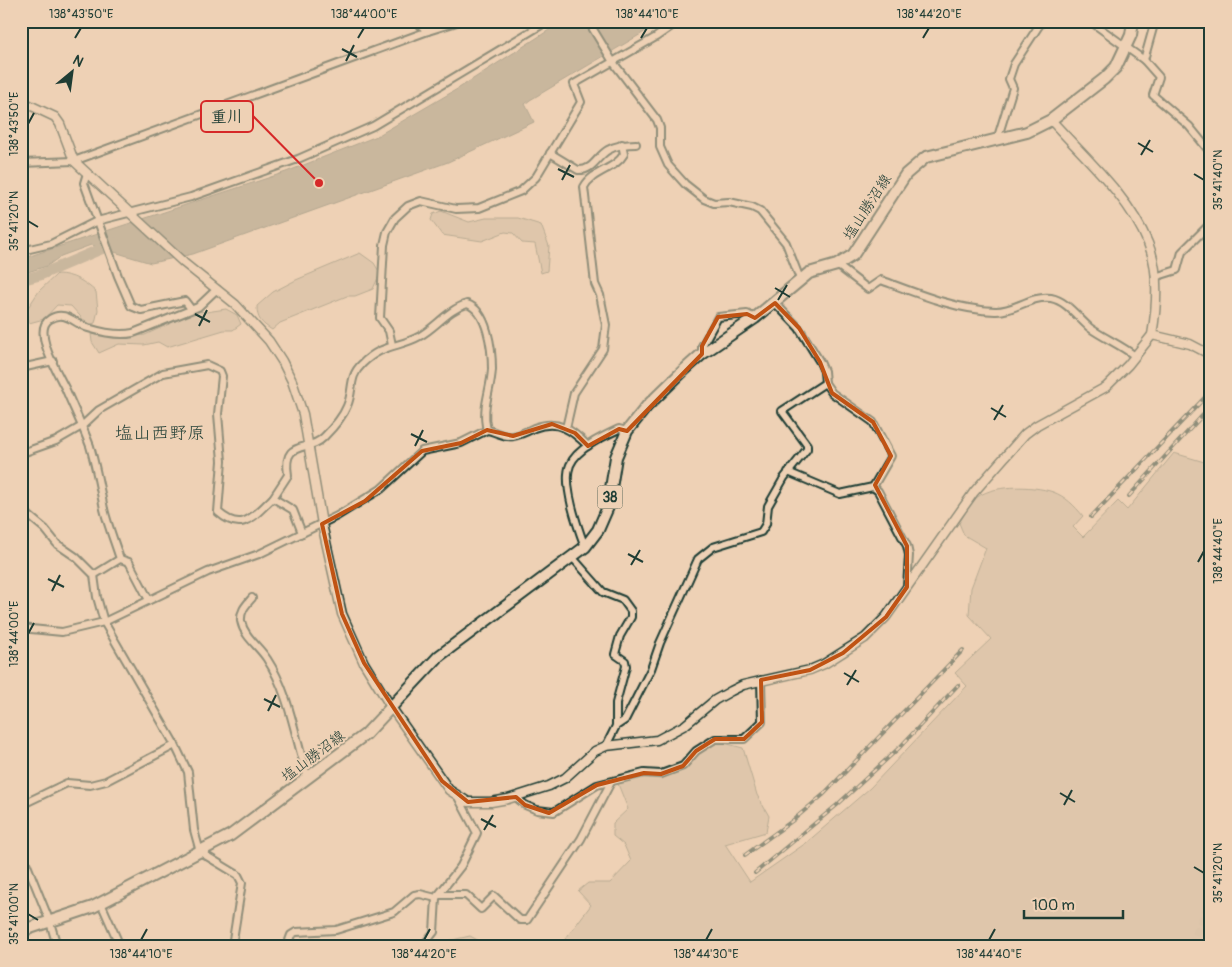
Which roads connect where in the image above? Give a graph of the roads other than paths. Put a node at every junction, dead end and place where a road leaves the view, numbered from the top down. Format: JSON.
{"nodes":[{"id":1,"x":415,"y":21,"type":"edge"},
{"id":2,"x":460,"y":21,"type":"edge"},
{"id":3,"x":548,"y":21,"type":"edge"},
{"id":4,"x":588,"y":21,"type":"edge"},
{"id":5,"x":679,"y":21,"type":"edge"},
{"id":6,"x":1042,"y":21,"type":"edge"},
{"id":7,"x":1090,"y":21,"type":"edge"},
{"id":8,"x":1133,"y":21,"type":"edge"},
{"id":9,"x":1156,"y":21,"type":"edge"},
{"id":10,"x":428,"y":31,"type":"junction"},
{"id":11,"x":1126,"y":47,"type":"junction"},
{"id":12,"x":1144,"y":60,"type":"junction"},
{"id":13,"x":612,"y":62,"type":"junction"},
{"id":14,"x":21,"y":101,"type":"edge"},
{"id":15,"x":1051,"y":120,"type":"junction"},
{"id":16,"x":997,"y":140,"type":"junction"},
{"id":17,"x":622,"y":144,"type":"junction"},
{"id":18,"x":636,"y":144,"type":"dead end"},
{"id":19,"x":550,"y":153,"type":"junction"},
{"id":20,"x":1211,"y":153,"type":"edge"},
{"id":21,"x":74,"y":161,"type":"junction"},
{"id":22,"x":21,"y":163,"type":"edge"},
{"id":23,"x":87,"y":173,"type":"junction"},
{"id":24,"x":130,"y":213,"type":"junction"},
{"id":25,"x":98,"y":222,"type":"junction"},
{"id":26,"x":1211,"y":223,"type":"edge"},
{"id":27,"x":21,"y":251,"type":"edge"},
{"id":28,"x":837,"y":265,"type":"junction"},
{"id":29,"x":1155,"y":277,"type":"junction"},
{"id":30,"x":800,"y":279,"type":"junction"},
{"id":31,"x":217,"y":289,"type":"junction"},
{"id":32,"x":775,"y":303,"type":"junction"},
{"id":33,"x":191,"y":309,"type":"junction"},
{"id":34,"x":755,"y":318,"type":"junction"},
{"id":35,"x":1152,"y":335,"type":"junction"},
{"id":36,"x":392,"y":345,"type":"junction"},
{"id":37,"x":702,"y":354,"type":"junction"},
{"id":38,"x":1211,"y":355,"type":"edge"},
{"id":39,"x":1135,"y":356,"type":"junction"},
{"id":40,"x":53,"y":361,"type":"junction"},
{"id":41,"x":21,"y":368,"type":"edge"},
{"id":42,"x":825,"y":383,"type":"junction"},
{"id":43,"x":82,"y":426,"type":"junction"},
{"id":44,"x":566,"y":428,"type":"junction"},
{"id":45,"x":487,"y":430,"type":"junction"},
{"id":46,"x":627,"y":431,"type":"junction"},
{"id":47,"x":309,"y":443,"type":"junction"},
{"id":48,"x":588,"y":446,"type":"junction"},
{"id":49,"x":21,"y":456,"type":"edge"},
{"id":50,"x":788,"y":472,"type":"junction"},
{"id":51,"x":873,"y":487,"type":"junction"},
{"id":52,"x":273,"y":498,"type":"junction"},
{"id":53,"x":21,"y":509,"type":"edge"},
{"id":54,"x":322,"y":524,"type":"junction"},
{"id":55,"x":302,"y":533,"type":"junction"},
{"id":56,"x":585,"y":547,"type":"junction"},
{"id":57,"x":573,"y":558,"type":"junction"},
{"id":58,"x":120,"y":560,"type":"junction"},
{"id":59,"x":94,"y":575,"type":"junction"},
{"id":60,"x":907,"y":587,"type":"junction"},
{"id":61,"x":252,"y":598,"type":"dead end"},
{"id":62,"x":149,"y":600,"type":"junction"},
{"id":63,"x":104,"y":622,"type":"junction"},
{"id":64,"x":21,"y":628,"type":"edge"},
{"id":65,"x":761,"y":680,"type":"junction"},
{"id":66,"x":391,"y":707,"type":"junction"},
{"id":67,"x":616,"y":726,"type":"junction"},
{"id":68,"x":175,"y":745,"type":"junction"},
{"id":69,"x":606,"y":746,"type":"junction"},
{"id":70,"x":308,"y":778,"type":"junction"},
{"id":71,"x":611,"y":782,"type":"junction"},
{"id":72,"x":458,"y":797,"type":"junction"},
{"id":73,"x":516,"y":797,"type":"junction"},
{"id":74,"x":21,"y":805,"type":"edge"},
{"id":75,"x":21,"y":850,"type":"edge"},
{"id":76,"x":200,"y":852,"type":"junction"},
{"id":77,"x":437,"y":896,"type":"junction"},
{"id":78,"x":101,"y":903,"type":"junction"},
{"id":79,"x":50,"y":922,"type":"junction"},
{"id":80,"x":21,"y":931,"type":"edge"},
{"id":81,"x":57,"y":946,"type":"edge"},
{"id":82,"x":120,"y":946,"type":"edge"},
{"id":83,"x":232,"y":946,"type":"edge"},
{"id":84,"x":287,"y":946,"type":"edge"},
{"id":85,"x":423,"y":946,"type":"edge"}],
"edges":[{"from":1,"to":10,"type":"street"},
{"from":2,"to":10,"type":"street"},
{"from":3,"to":24,"type":"street"},
{"from":4,"to":13,"type":"street"},
{"from":5,"to":13,"type":"street"},
{"from":6,"to":16,"type":"street"},
{"from":7,"to":11,"type":"street"},
{"from":8,"to":11,"type":"main road","name":"塩山勝沼線","number":"38"},
{"from":9,"to":12,"type":"street"},
{"from":10,"to":21,"type":"street"},
{"from":11,"to":12,"type":"street"},
{"from":11,"to":15,"type":"main road","name":"塩山勝沼線","number":"38"},
{"from":12,"to":20,"type":"street"},
{"from":13,"to":19,"type":"street"},
{"from":13,"to":30,"type":"street"},
{"from":14,"to":21,"type":"street"},
{"from":15,"to":16,"type":"main road","name":"塩山勝沼線","number":"38"},
{"from":15,"to":29,"type":"street"},
{"from":16,"to":28,"type":"main road","name":"塩山勝沼線","number":"38"},
{"from":17,"to":18,"type":"street"},
{"from":17,"to":19,"type":"street"},
{"from":17,"to":44,"type":"street"},
{"from":19,"to":36,"type":"street"},
{"from":21,"to":22,"type":"street"},
{"from":21,"to":23,"type":"street"},
{"from":23,"to":24,"type":"street"},
{"from":23,"to":25,"type":"street"},
{"from":24,"to":25,"type":"street"},
{"from":24,"to":31,"type":"street"},
{"from":25,"to":27,"type":"street"},
{"from":25,"to":33,"type":"street"},
{"from":26,"to":29,"type":"street"},
{"from":28,"to":30,"type":"main road","name":"塩山勝沼線","number":"38"},
{"from":28,"to":39,"type":"street"},
{"from":29,"to":35,"type":"street"},
{"from":30,"to":32,"type":"main road","name":"塩山勝沼線","number":"38"},
{"from":31,"to":33,"type":"street"},
{"from":31,"to":47,"type":"street"},
{"from":32,"to":34,"type":"main road","name":"塩山勝沼線","number":"38"},
{"from":32,"to":42,"type":"street"},
{"from":33,"to":40,"type":"street"},
{"from":34,"to":37,"type":"main road","name":"塩山勝沼線","number":"38"},
{"from":34,"to":37,"type":"street"},
{"from":35,"to":38,"type":"street"},
{"from":35,"to":39,"type":"street"},
{"from":36,"to":45,"type":"street"},
{"from":36,"to":47,"type":"street"},
{"from":37,"to":46,"type":"main road","name":"塩山勝沼線","number":"38"},
{"from":39,"to":60,"type":"street"},
{"from":40,"to":41,"type":"street"},
{"from":40,"to":43,"type":"street"},
{"from":42,"to":50,"type":"street"},
{"from":42,"to":51,"type":"street"},
{"from":43,"to":49,"type":"street"},
{"from":43,"to":52,"type":"street"},
{"from":43,"to":58,"type":"street"},
{"from":44,"to":45,"type":"street"},
{"from":44,"to":48,"type":"street"},
{"from":45,"to":54,"type":"street"},
{"from":46,"to":48,"type":"street"},
{"from":46,"to":56,"type":"main road","name":"塩山勝沼線","number":"38"},
{"from":47,"to":52,"type":"street"},
{"from":47,"to":54,"type":"street"},
{"from":48,"to":56,"type":"street"},
{"from":50,"to":51,"type":"street"},
{"from":50,"to":67,"type":"street"},
{"from":51,"to":60,"type":"street"},
{"from":52,"to":55,"type":"street"},
{"from":53,"to":59,"type":"street"},
{"from":54,"to":55,"type":"street"},
{"from":54,"to":66,"type":"street"},
{"from":55,"to":62,"type":"street"},
{"from":56,"to":57,"type":"main road","name":"塩山勝沼線","number":"38"},
{"from":57,"to":66,"type":"main road","name":"塩山勝沼線","number":"38"},
{"from":57,"to":67,"type":"street"},
{"from":58,"to":59,"type":"street"},
{"from":58,"to":62,"type":"street"},
{"from":59,"to":63,"type":"street"},
{"from":60,"to":65,"type":"street"},
{"from":61,"to":70,"type":"street"},
{"from":62,"to":63,"type":"street"},
{"from":63,"to":64,"type":"street"},
{"from":63,"to":68,"type":"street"},
{"from":65,"to":69,"type":"street"},
{"from":65,"to":71,"type":"street"},
{"from":66,"to":70,"type":"main road","name":"塩山勝沼線","number":"38"},
{"from":66,"to":72,"type":"street"},
{"from":67,"to":69,"type":"street"},
{"from":68,"to":74,"type":"street"},
{"from":68,"to":76,"type":"street"},
{"from":69,"to":73,"type":"street"},
{"from":70,"to":76,"type":"main road","name":"塩山勝沼線","number":"38"},
{"from":71,"to":73,"type":"street"},
{"from":71,"to":77,"type":"street"},
{"from":72,"to":73,"type":"street"},
{"from":72,"to":77,"type":"street"},
{"from":75,"to":79,"type":"street"},
{"from":76,"to":78,"type":"main road","name":"塩山勝沼線","number":"38"},
{"from":76,"to":83,"type":"street"},
{"from":77,"to":84,"type":"street"},
{"from":77,"to":85,"type":"street"},
{"from":78,"to":79,"type":"main road","name":"塩山勝沼線","number":"38"},
{"from":78,"to":82,"type":"street"},
{"from":79,"to":80,"type":"main road","name":"塩山勝沼線","number":"38"},
{"from":79,"to":81,"type":"street"}]}
